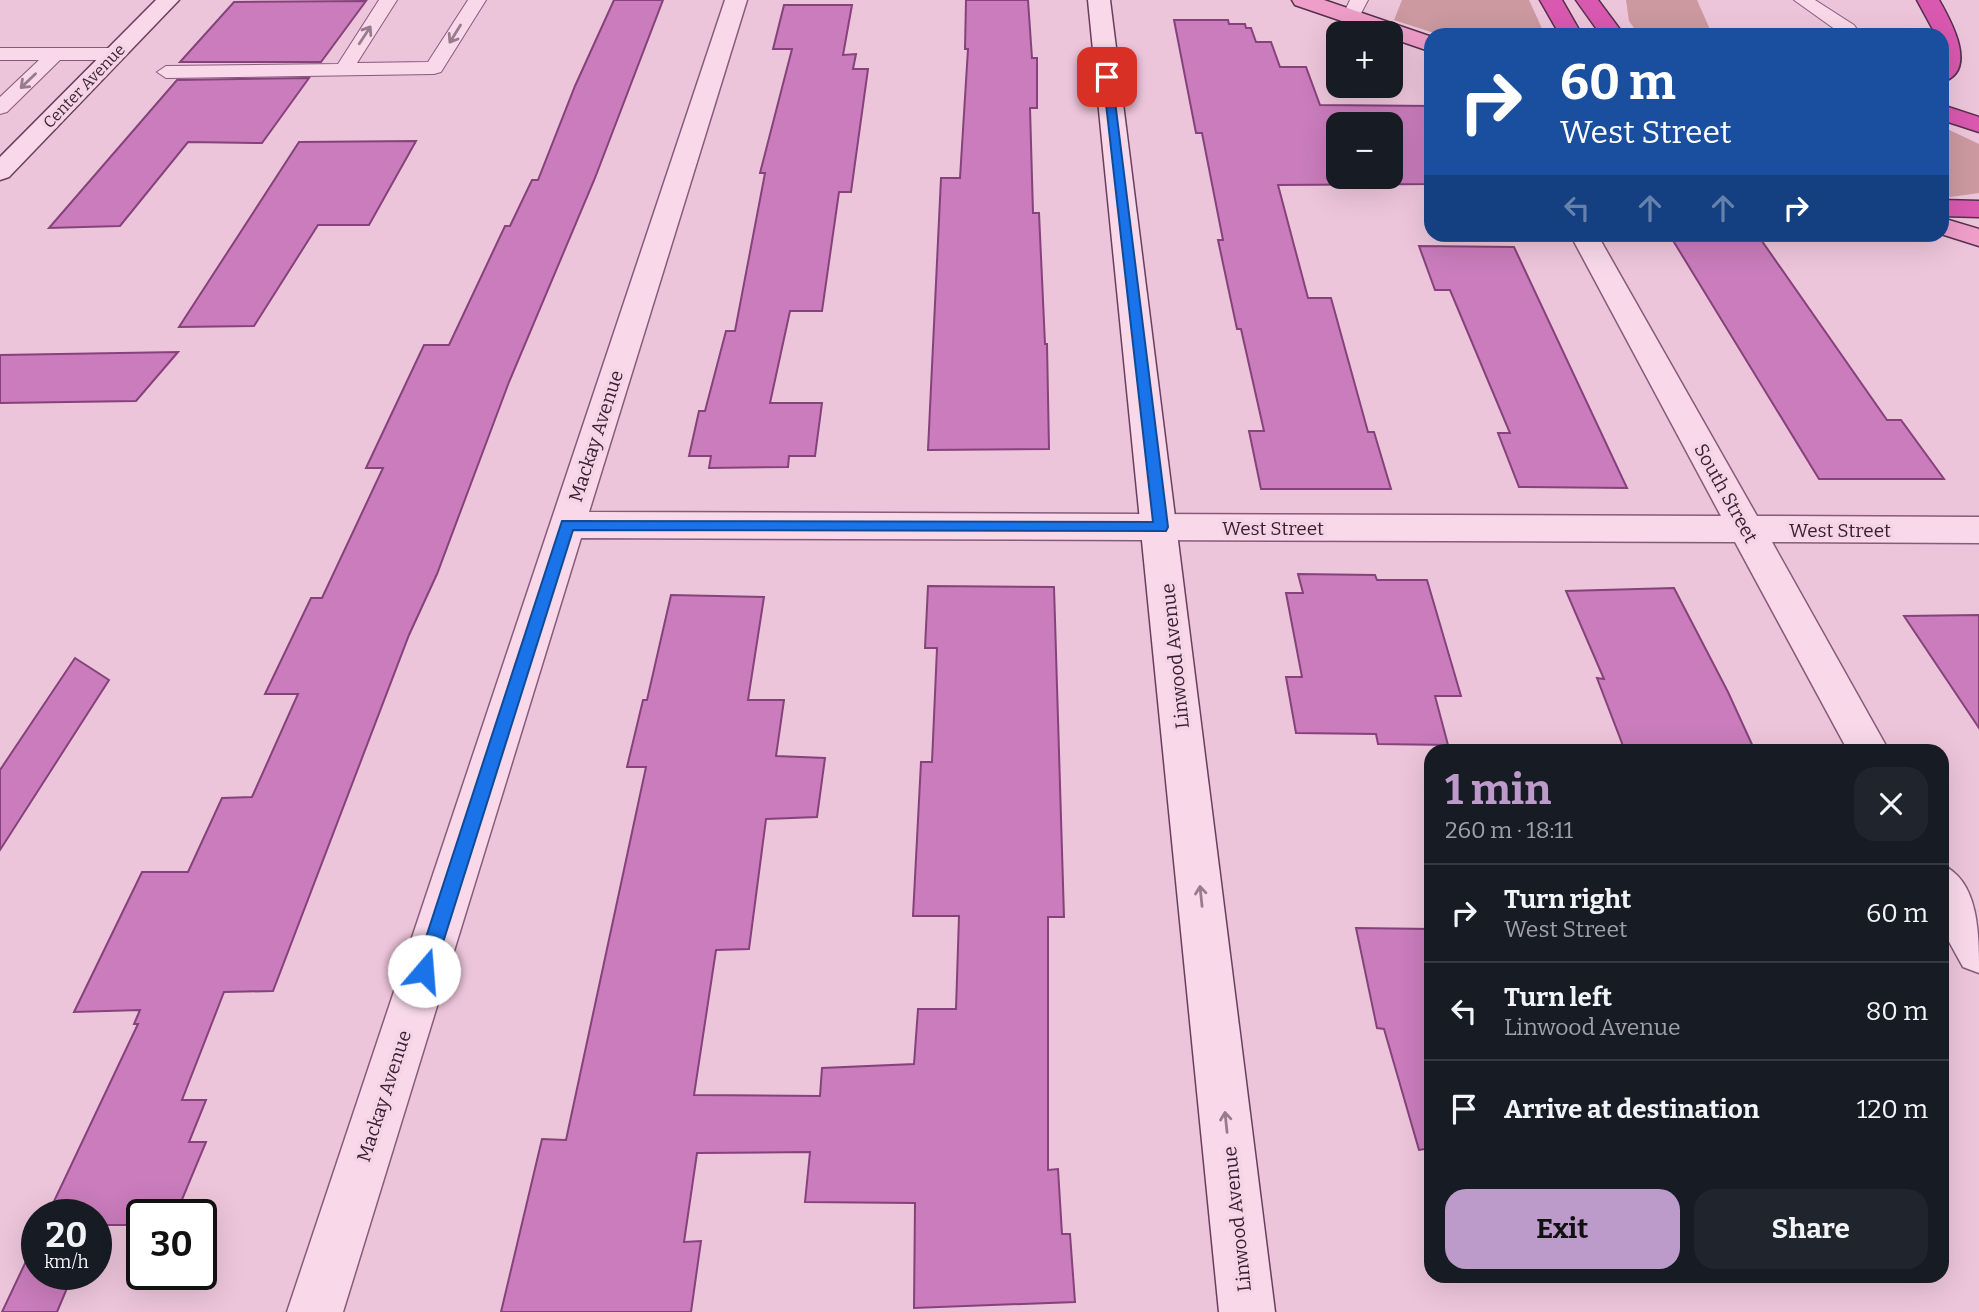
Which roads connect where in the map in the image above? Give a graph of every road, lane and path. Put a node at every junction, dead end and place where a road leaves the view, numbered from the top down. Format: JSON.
{"nodes":[{"id":1,"x":168,"y":0,"type":"edge"},
{"id":2,"x":388,"y":0,"type":"edge"},
{"id":3,"x":477,"y":0,"type":"edge"},
{"id":4,"x":736,"y":0,"type":"edge"},
{"id":5,"x":1099,"y":0,"type":"edge"},
{"id":6,"x":1303,"y":0,"type":"edge"},
{"id":7,"x":1551,"y":0,"type":"edge"},
{"id":8,"x":1587,"y":0,"type":"edge"},
{"id":9,"x":1803,"y":0,"type":"edge"},
{"id":10,"x":1929,"y":0,"type":"edge"},
{"id":11,"x":1355,"y":9,"type":"edge"},
{"id":12,"x":1567,"y":28,"type":"edge"},
{"id":13,"x":1606,"y":28,"type":"edge"},
{"id":14,"x":1846,"y":28,"type":"edge"},
{"id":15,"x":1942,"y":28,"type":"edge"},
{"id":16,"x":1969,"y":34,"type":"dead end"},
{"id":17,"x":1424,"y":42,"type":"edge"},
{"id":18,"x":1949,"y":42,"type":"edge"},
{"id":19,"x":0,"y":54,"type":"edge"},
{"id":20,"x":55,"y":54,"type":"junction"},
{"id":21,"x":115,"y":54,"type":"junction"},
{"id":22,"x":1949,"y":67,"type":"edge"},
{"id":23,"x":343,"y":70,"type":"junction"},
{"id":24,"x":166,"y":72,"type":"dead end"},
{"id":25,"x":0,"y":108,"type":"edge"},
{"id":26,"x":1949,"y":115,"type":"edge"},
{"id":27,"x":1979,"y":125,"type":"edge"},
{"id":28,"x":0,"y":172,"type":"edge"},
{"id":29,"x":1949,"y":208,"type":"edge"},
{"id":30,"x":1979,"y":209,"type":"edge"},
{"id":31,"x":1949,"y":228,"type":"edge"},
{"id":32,"x":1979,"y":239,"type":"edge"},
{"id":33,"x":1587,"y":242,"type":"edge"},
{"id":34,"x":568,"y":525,"type":"junction"},
{"id":35,"x":1160,"y":527,"type":"junction"},
{"id":36,"x":1746,"y":529,"type":"junction"},
{"id":37,"x":1979,"y":530,"type":"edge"},
{"id":38,"x":1865,"y":744,"type":"edge"},
{"id":39,"x":1949,"y":897,"type":"edge"},
{"id":40,"x":1979,"y":951,"type":"edge"},
{"id":41,"x":315,"y":1312,"type":"edge"},
{"id":42,"x":1247,"y":1312,"type":"edge"}],
"edges":[{"from":1,"to":21,"type":"street","name":"Center Avenue"},
{"from":23,"to":2,"type":"lane","one_way":true},
{"from":3,"to":23,"type":"lane","one_way":true},
{"from":4,"to":34,"type":"street","name":"Mackay Avenue"},
{"from":5,"to":35,"type":"street","name":"Linwood Avenue"},
{"from":6,"to":11,"type":"main road"},
{"from":7,"to":12,"type":"highway"},
{"from":8,"to":13,"type":"highway"},
{"from":9,"to":14,"type":"lane"},
{"from":10,"to":15,"type":"highway"},
{"from":10,"to":16,"type":"highway"},
{"from":11,"to":17,"type":"main road"},
{"from":18,"to":22,"type":"highway"},
{"from":19,"to":20,"type":"lane"},
{"from":20,"to":21,"type":"lane"},
{"from":20,"to":25,"type":"lane","one_way":true},
{"from":21,"to":28,"type":"street","name":"Center Avenue"},
{"from":23,"to":24,"type":"lane"},
{"from":26,"to":27,"type":"highway"},
{"from":29,"to":30,"type":"highway"},
{"from":31,"to":32,"type":"main road"},
{"from":33,"to":36,"type":"street","name":"South Street"},
{"from":34,"to":35,"type":"street","name":"West Street"},
{"from":34,"to":41,"type":"street","name":"Mackay Avenue"},
{"from":35,"to":36,"type":"street","name":"West Street"},
{"from":42,"to":35,"type":"street","name":"Linwood Avenue","one_way":true},
{"from":36,"to":37,"type":"street","name":"West Street"},
{"from":36,"to":38,"type":"street","name":"South Street"},
{"from":39,"to":40,"type":"street"}]}
